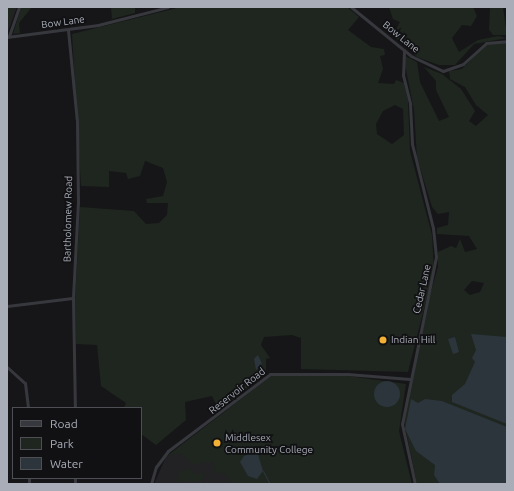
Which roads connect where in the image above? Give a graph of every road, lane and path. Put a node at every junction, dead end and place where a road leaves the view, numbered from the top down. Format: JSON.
{"nodes":[{"id":1,"x":19,"y":7,"type":"edge"},
{"id":2,"x":168,"y":7,"type":"edge"},
{"id":3,"x":351,"y":7,"type":"edge"},
{"id":4,"x":68,"y":30,"type":"junction"},
{"id":5,"x":8,"y":37,"type":"edge"},
{"id":6,"x":507,"y":41,"type":"edge"},
{"id":7,"x":404,"y":50,"type":"junction"},
{"id":8,"x":73,"y":298,"type":"junction"},
{"id":9,"x":7,"y":306,"type":"edge"},
{"id":10,"x":7,"y":367,"type":"edge"},
{"id":11,"x":410,"y":380,"type":"junction"},
{"id":12,"x":28,"y":407,"type":"edge"},
{"id":13,"x":75,"y":407,"type":"edge"},
{"id":14,"x":151,"y":484,"type":"edge"},
{"id":15,"x":415,"y":484,"type":"edge"}],
"edges":[{"from":1,"to":5,"type":"street"},
{"from":2,"to":4,"type":"street","name":"Bow Lane"},
{"from":3,"to":7,"type":"street","name":"Bow Lane"},
{"from":4,"to":5,"type":"street","name":"Bow Lane"},
{"from":4,"to":8,"type":"street","name":"Bartholomew Road"},
{"from":6,"to":7,"type":"street","name":"Bow Lane"},
{"from":7,"to":11,"type":"street","name":"Cedar Lane"},
{"from":8,"to":9,"type":"street"},
{"from":8,"to":13,"type":"street","name":"Bartholomew Road"},
{"from":10,"to":12,"type":"street"},
{"from":11,"to":14,"type":"street","name":"Reservoir Road"},
{"from":11,"to":15,"type":"street","name":"Cedar Lane"}]}
